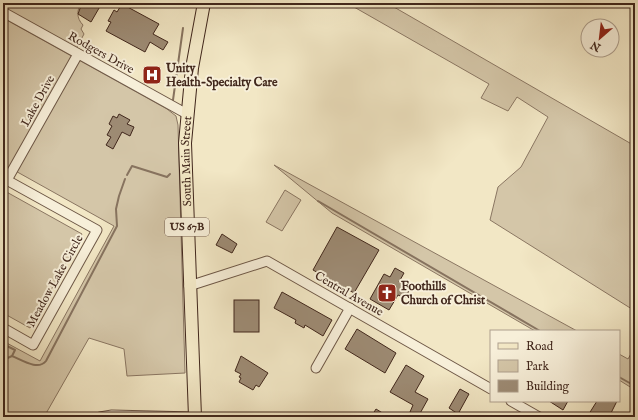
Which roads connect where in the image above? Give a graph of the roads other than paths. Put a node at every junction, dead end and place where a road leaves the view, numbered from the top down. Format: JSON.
{"nodes":[{"id":1,"x":204,"y":3,"type":"edge"},
{"id":2,"x":3,"y":12,"type":"edge"},
{"id":3,"x":78,"y":54,"type":"junction"},
{"id":4,"x":187,"y":114,"type":"junction"},
{"id":5,"x":5,"y":179,"type":"edge"},
{"id":6,"x":189,"y":286,"type":"junction"},
{"id":7,"x":350,"y":308,"type":"junction"},
{"id":8,"x":3,"y":328,"type":"edge"},
{"id":9,"x":316,"y":368,"type":"dead end"},
{"id":10,"x":490,"y":388,"type":"edge"},
{"id":11,"x":513,"y":402,"type":"edge"},
{"id":12,"x":100,"y":417,"type":"edge"},
{"id":13,"x":195,"y":417,"type":"edge"},
{"id":14,"x":539,"y":417,"type":"edge"}],
"edges":[{"from":1,"to":4,"type":"main road","name":"South Main Street","number":"US 67B"},
{"from":2,"to":3,"type":"street","name":"Rodgers Drive"},
{"from":3,"to":4,"type":"street","name":"Rodgers Drive"},
{"from":3,"to":5,"type":"street","name":"Lake Drive"},
{"from":4,"to":6,"type":"main road","name":"South Main Street","number":"US 67B"},
{"from":5,"to":8,"type":"street","name":"Meadow Lake Circle"},
{"from":6,"to":7,"type":"street","name":"Central Avenue"},
{"from":6,"to":13,"type":"main road","name":"South Main Street","number":"US 67B"},
{"from":7,"to":9,"type":"street"},
{"from":7,"to":10,"type":"street","name":"Central Avenue"},
{"from":11,"to":14,"type":"street"},
{"from":12,"to":13,"type":"street"}]}
